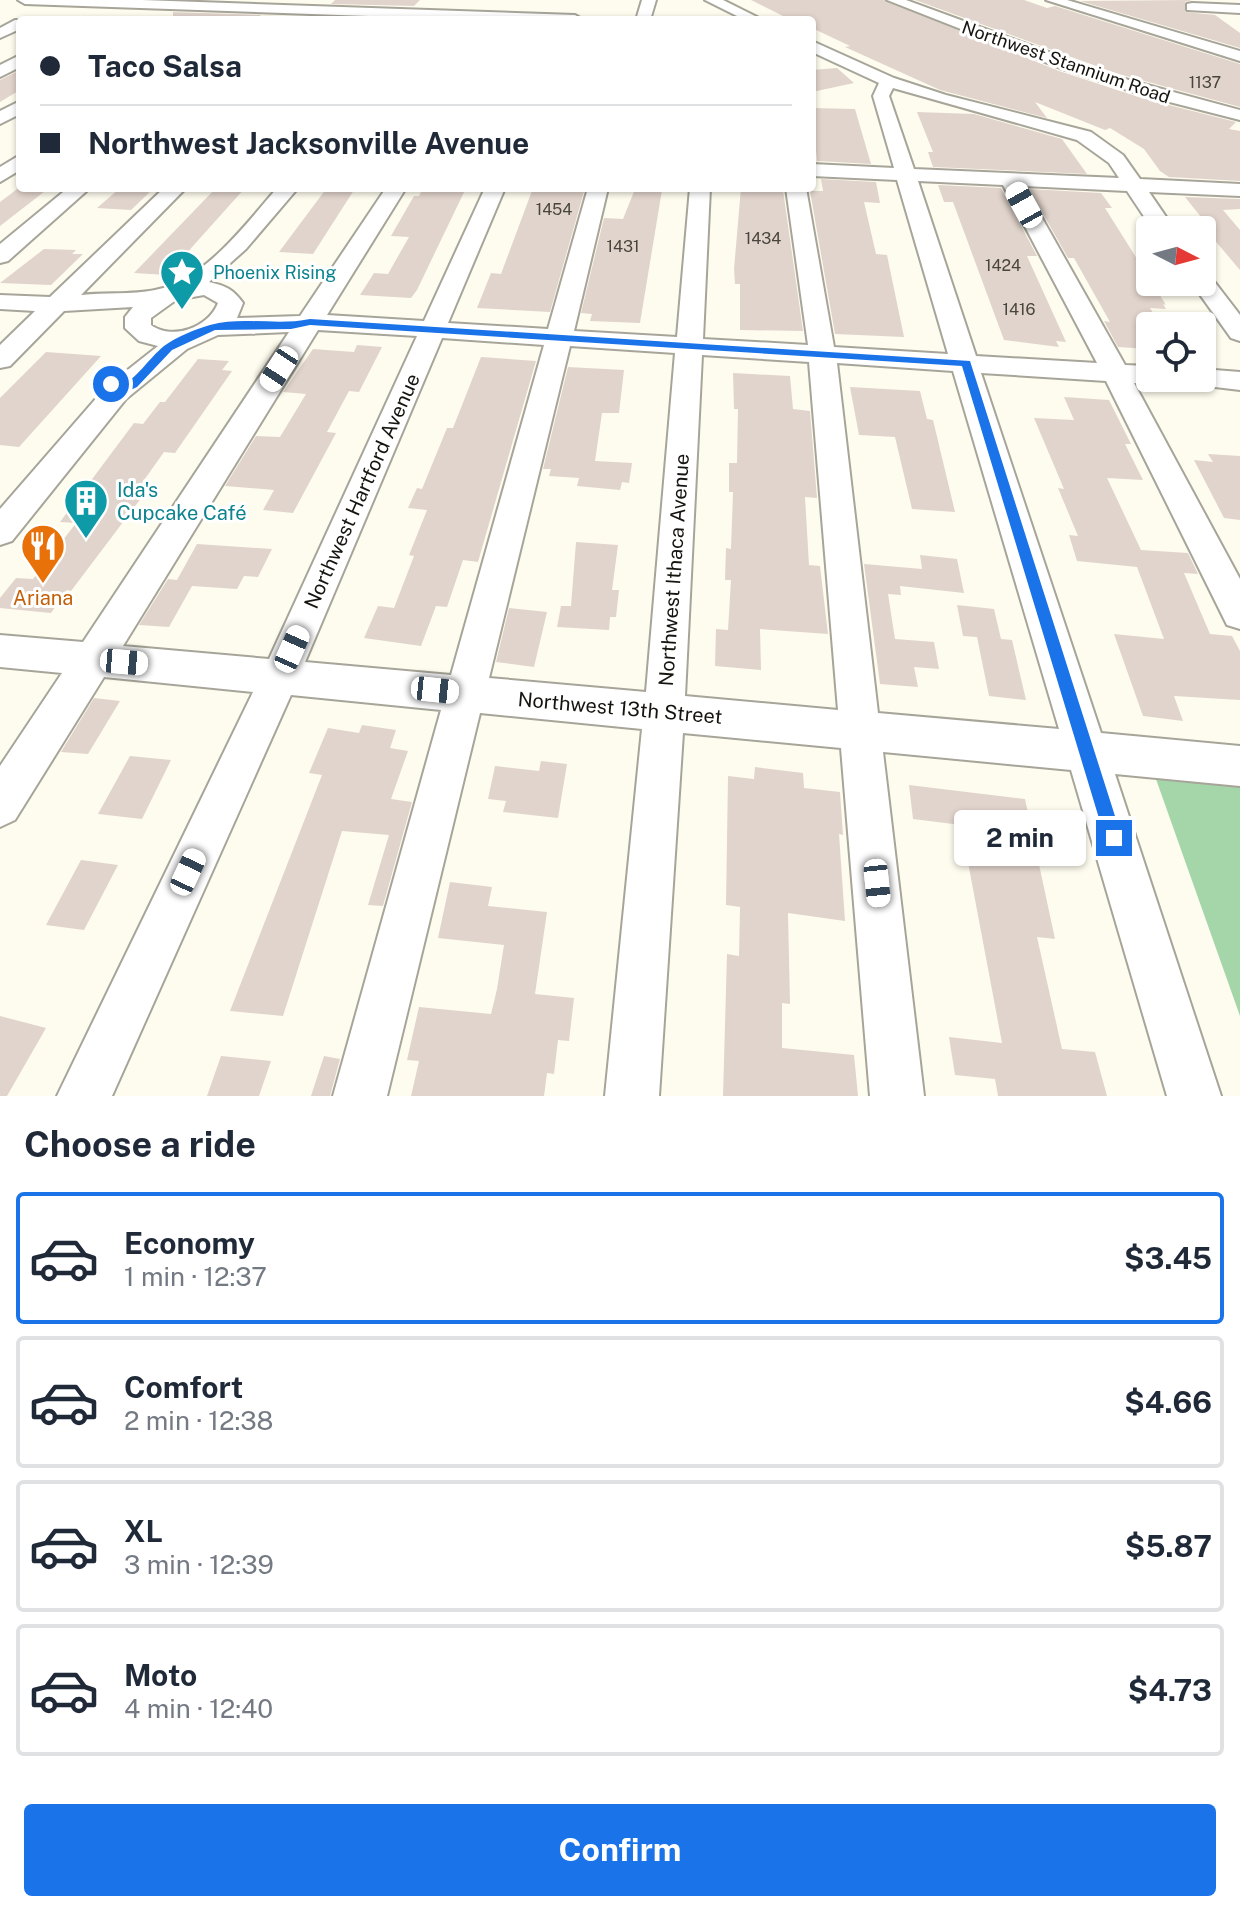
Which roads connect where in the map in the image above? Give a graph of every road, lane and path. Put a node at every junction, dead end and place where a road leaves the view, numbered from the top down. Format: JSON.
{"nodes":[{"id":1,"x":25,"y":0,"type":"edge"},
{"id":2,"x":373,"y":0,"type":"edge"},
{"id":3,"x":446,"y":0,"type":"edge"},
{"id":4,"x":713,"y":0,"type":"edge"},
{"id":5,"x":899,"y":0,"type":"edge"},
{"id":6,"x":1053,"y":0,"type":"edge"},
{"id":7,"x":64,"y":1,"type":"edge"},
{"id":8,"x":123,"y":2,"type":"edge"},
{"id":9,"x":182,"y":3,"type":"edge"},
{"id":10,"x":242,"y":4,"type":"edge"},
{"id":11,"x":306,"y":5,"type":"edge"},
{"id":12,"x":1190,"y":7,"type":"edge"},
{"id":13,"x":1240,"y":9,"type":"edge"},
{"id":14,"x":34,"y":16,"type":"edge"},
{"id":15,"x":98,"y":16,"type":"edge"},
{"id":16,"x":161,"y":16,"type":"edge"},
{"id":17,"x":224,"y":16,"type":"edge"},
{"id":18,"x":357,"y":16,"type":"edge"},
{"id":19,"x":433,"y":16,"type":"edge"},
{"id":20,"x":747,"y":16,"type":"edge"},
{"id":21,"x":816,"y":48,"type":"edge"},
{"id":22,"x":1240,"y":56,"type":"edge"},
{"id":23,"x":888,"y":81,"type":"junction"},
{"id":24,"x":16,"y":111,"type":"edge"},
{"id":25,"x":1240,"y":115,"type":"edge"},
{"id":26,"x":3,"y":128,"type":"edge"},
{"id":27,"x":816,"y":170,"type":"edge"},
{"id":28,"x":905,"y":175,"type":"junction"},
{"id":29,"x":1010,"y":179,"type":"junction"},
{"id":30,"x":1131,"y":185,"type":"junction"},
{"id":31,"x":1240,"y":190,"type":"edge"},
{"id":32,"x":75,"y":192,"type":"edge"},
{"id":33,"x":172,"y":192,"type":"edge"},
{"id":34,"x":285,"y":192,"type":"edge"},
{"id":35,"x":393,"y":192,"type":"edge"},
{"id":36,"x":493,"y":192,"type":"edge"},
{"id":37,"x":597,"y":192,"type":"edge"},
{"id":38,"x":700,"y":192,"type":"edge"},
{"id":39,"x":797,"y":192,"type":"edge"},
{"id":40,"x":1154,"y":216,"type":"edge"},
{"id":41,"x":252,"y":231,"type":"junction"},
{"id":42,"x":0,"y":256,"type":"edge"},
{"id":43,"x":174,"y":293,"type":"junction"},
{"id":44,"x":1213,"y":296,"type":"edge"},
{"id":45,"x":227,"y":298,"type":"junction"},
{"id":46,"x":0,"y":302,"type":"edge"},
{"id":47,"x":62,"y":306,"type":"junction"},
{"id":48,"x":310,"y":322,"type":"junction"},
{"id":49,"x":140,"y":328,"type":"junction"},
{"id":50,"x":433,"y":330,"type":"junction"},
{"id":51,"x":200,"y":332,"type":"junction"},
{"id":52,"x":1240,"y":333,"type":"edge"},
{"id":53,"x":561,"y":337,"type":"junction"},
{"id":54,"x":689,"y":345,"type":"junction"},
{"id":55,"x":822,"y":353,"type":"junction"},
{"id":56,"x":0,"y":360,"type":"edge"},
{"id":57,"x":966,"y":363,"type":"junction"},
{"id":58,"x":1115,"y":372,"type":"junction"},
{"id":59,"x":1136,"y":374,"type":"edge"},
{"id":60,"x":1216,"y":379,"type":"edge"},
{"id":61,"x":1240,"y":381,"type":"edge"},
{"id":62,"x":116,"y":393,"type":"junction"},
{"id":63,"x":0,"y":532,"type":"edge"},
{"id":64,"x":1240,"y":614,"type":"edge"},
{"id":65,"x":0,"y":651,"type":"edge"},
{"id":66,"x":93,"y":659,"type":"junction"},
{"id":67,"x":280,"y":676,"type":"junction"},
{"id":68,"x":466,"y":693,"type":"junction"},
{"id":69,"x":664,"y":711,"type":"junction"},
{"id":70,"x":862,"y":731,"type":"junction"},
{"id":71,"x":1087,"y":752,"type":"junction"},
{"id":72,"x":1240,"y":766,"type":"edge"},
{"id":73,"x":0,"y":805,"type":"edge"},
{"id":74,"x":84,"y":1096,"type":"edge"},
{"id":75,"x":360,"y":1096,"type":"edge"},
{"id":76,"x":632,"y":1096,"type":"edge"},
{"id":77,"x":897,"y":1096,"type":"edge"},
{"id":78,"x":1194,"y":1096,"type":"edge"}],
"edges":[{"from":1,"to":7,"type":"street"},
{"from":2,"to":18,"type":"street"},
{"from":3,"to":19,"type":"street"},
{"from":4,"to":20,"type":"street"},
{"from":5,"to":25,"type":"street","name":"Northwest Stannium Road"},
{"from":6,"to":22,"type":"street"},
{"from":7,"to":8,"type":"street"},
{"from":7,"to":14,"type":"street"},
{"from":8,"to":9,"type":"street"},
{"from":8,"to":15,"type":"street"},
{"from":9,"to":10,"type":"street"},
{"from":9,"to":16,"type":"street"},
{"from":10,"to":11,"type":"street"},
{"from":10,"to":17,"type":"street"},
{"from":11,"to":18,"type":"street"},
{"from":12,"to":13,"type":"street"},
{"from":21,"to":23,"type":"street"},
{"from":23,"to":28,"type":"street"},
{"from":23,"to":30,"type":"street"},
{"from":24,"to":26,"type":"street"},
{"from":27,"to":28,"type":"street"},
{"from":28,"to":29,"type":"street"},
{"from":28,"to":57,"type":"street"},
{"from":29,"to":30,"type":"street"},
{"from":29,"to":58,"type":"street"},
{"from":30,"to":31,"type":"street"},
{"from":30,"to":40,"type":"street"},
{"from":32,"to":42,"type":"street"},
{"from":33,"to":47,"type":"street"},
{"from":34,"to":41,"type":"street"},
{"from":35,"to":48,"type":"street"},
{"from":36,"to":50,"type":"street","name":"Northwest Hartford Avenue"},
{"from":37,"to":53,"type":"street"},
{"from":38,"to":54,"type":"street","name":"Northwest Ithaca Avenue"},
{"from":39,"to":55,"type":"street"},
{"from":41,"to":43,"type":"street"},
{"from":41,"to":45,"type":"street"},
{"from":43,"to":45,"type":"street"},
{"from":43,"to":47,"type":"street"},
{"from":43,"to":49,"type":"street"},
{"from":44,"to":52,"type":"street"},
{"from":45,"to":48,"type":"street"},
{"from":45,"to":51,"type":"street"},
{"from":46,"to":47,"type":"street"},
{"from":47,"to":49,"type":"street"},
{"from":47,"to":56,"type":"street"},
{"from":48,"to":50,"type":"street"},
{"from":48,"to":51,"type":"street"},
{"from":48,"to":66,"type":"street"},
{"from":49,"to":51,"type":"street"},
{"from":49,"to":62,"type":"street"},
{"from":50,"to":53,"type":"street"},
{"from":50,"to":67,"type":"street","name":"Northwest Hartford Avenue"},
{"from":51,"to":62,"type":"street"},
{"from":53,"to":54,"type":"street"},
{"from":53,"to":68,"type":"street"},
{"from":54,"to":55,"type":"street"},
{"from":54,"to":69,"type":"street","name":"Northwest Ithaca Avenue"},
{"from":55,"to":57,"type":"street"},
{"from":55,"to":70,"type":"street"},
{"from":57,"to":58,"type":"street"},
{"from":57,"to":71,"type":"street"},
{"from":58,"to":59,"type":"street"},
{"from":58,"to":64,"type":"street"},
{"from":60,"to":61,"type":"street"},
{"from":62,"to":63,"type":"street"},
{"from":65,"to":66,"type":"street","name":"Northwest 13th Street"},
{"from":66,"to":67,"type":"street","name":"Northwest 13th Street"},
{"from":66,"to":73,"type":"street"},
{"from":67,"to":68,"type":"street","name":"Northwest 13th Street"},
{"from":67,"to":74,"type":"street","name":"Northwest Hartford Avenue"},
{"from":68,"to":69,"type":"street","name":"Northwest 13th Street"},
{"from":68,"to":75,"type":"street"},
{"from":69,"to":70,"type":"street","name":"Northwest 13th Street"},
{"from":69,"to":76,"type":"street","name":"Northwest Ithaca Avenue"},
{"from":70,"to":71,"type":"street","name":"Northwest 13th Street"},
{"from":70,"to":77,"type":"street"},
{"from":71,"to":72,"type":"street","name":"Northwest 13th Street"},
{"from":71,"to":78,"type":"street"}]}
